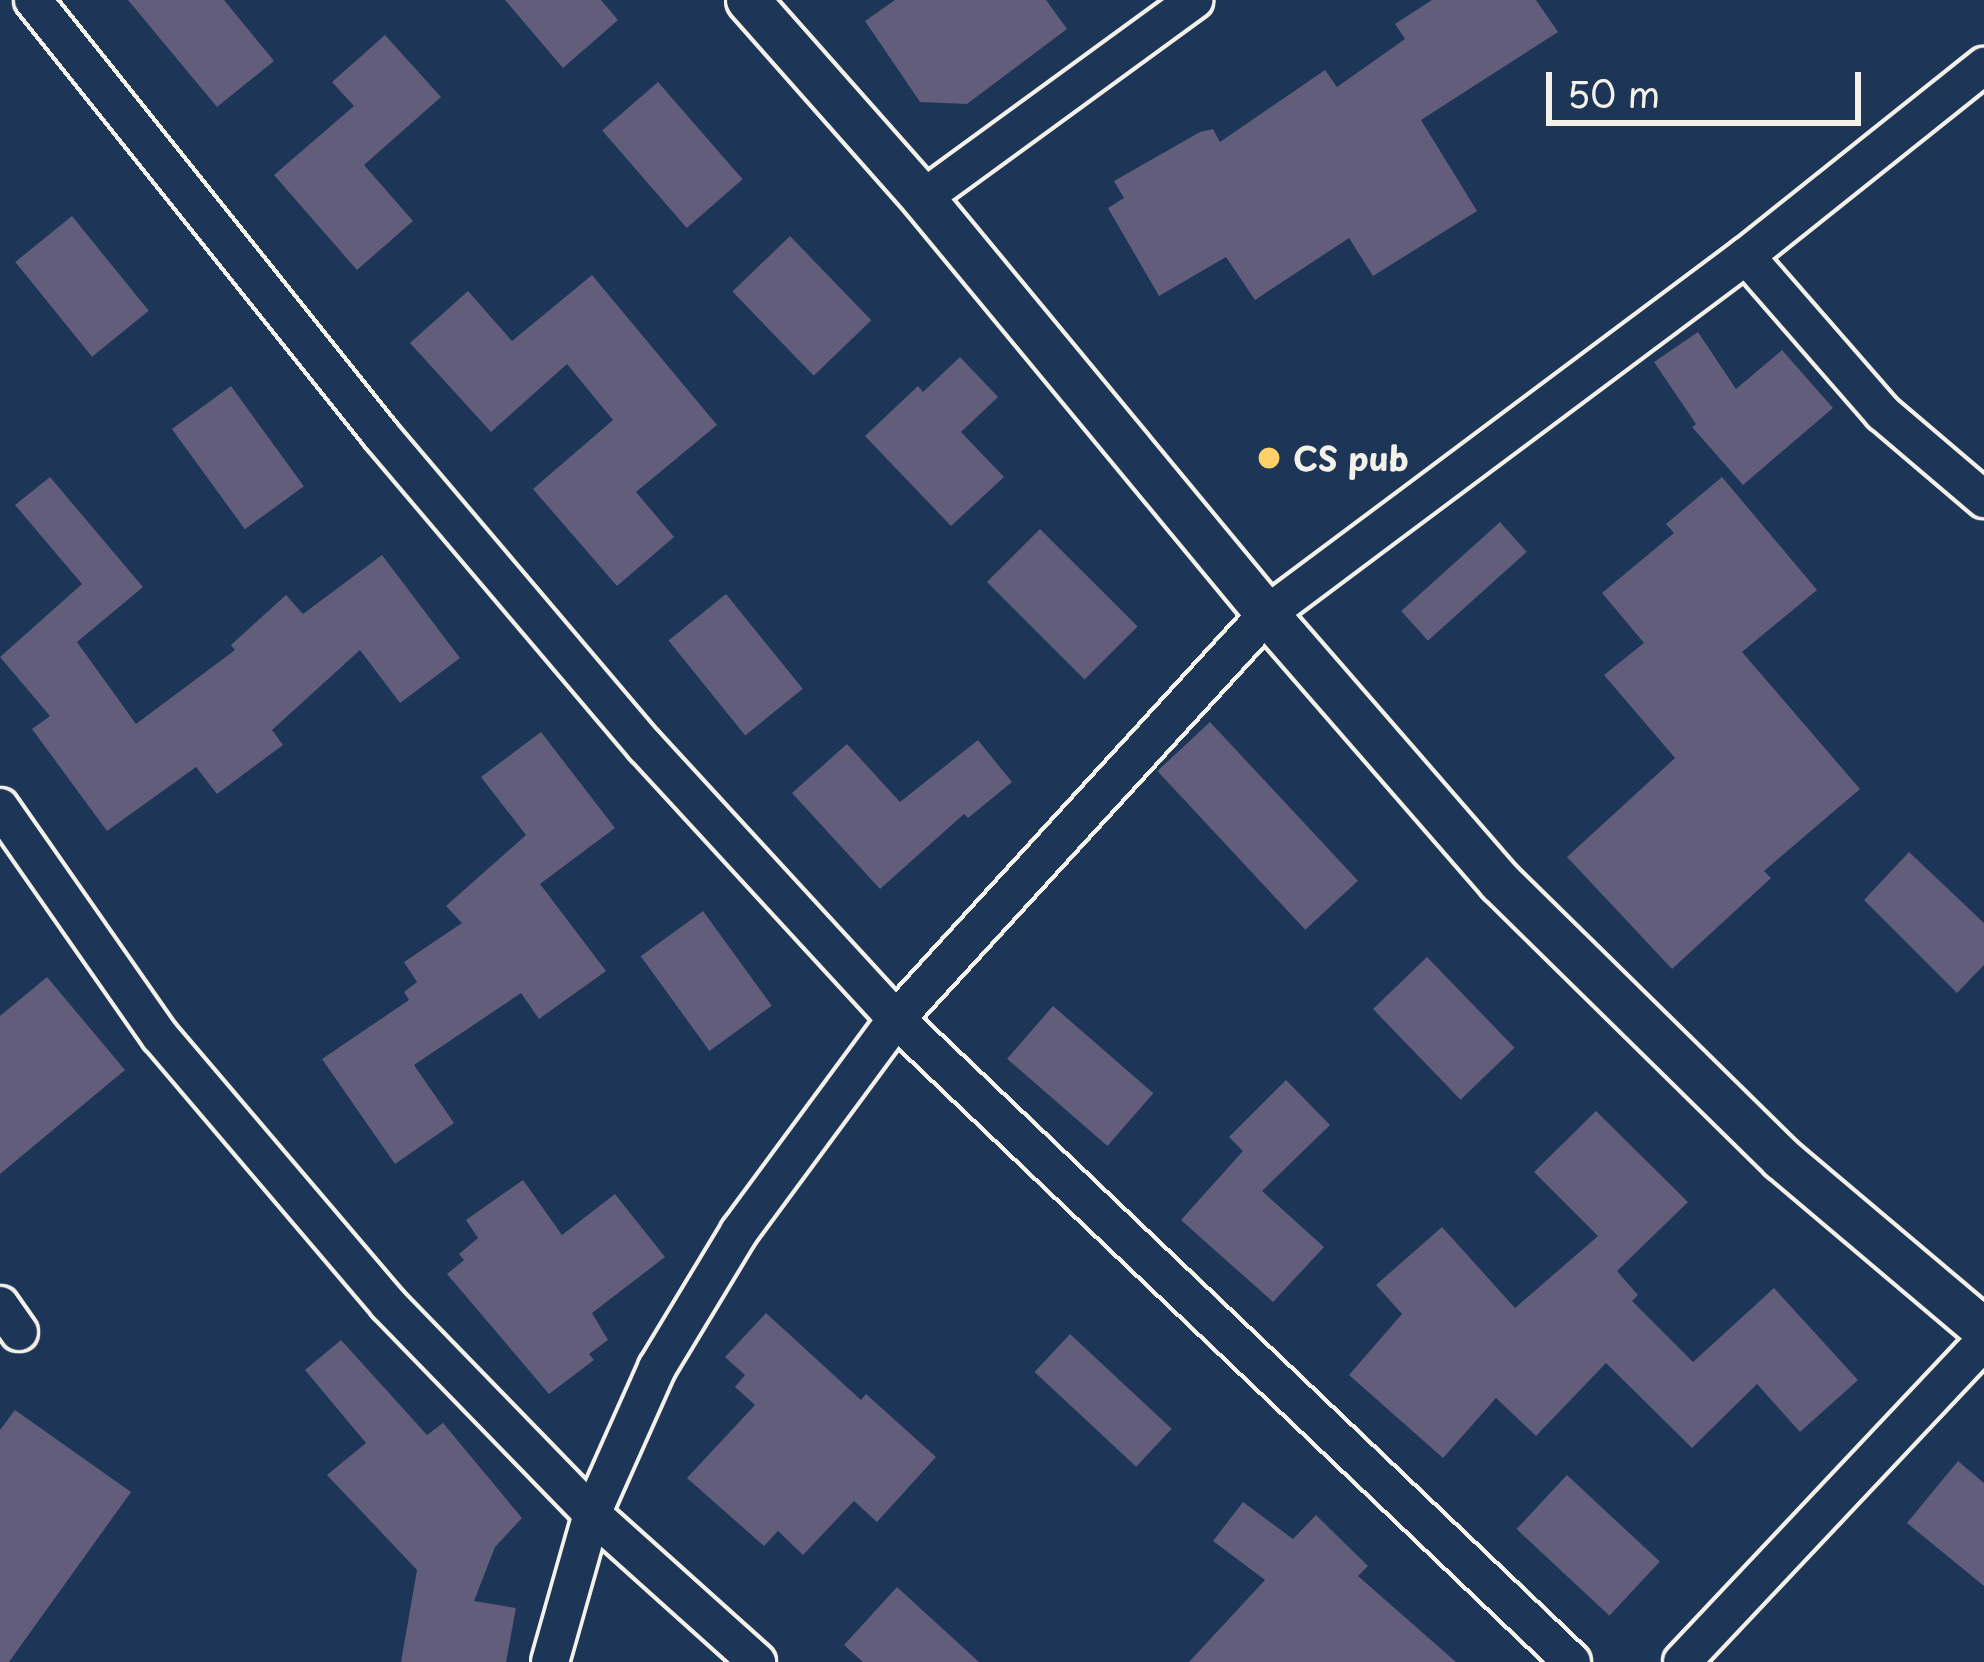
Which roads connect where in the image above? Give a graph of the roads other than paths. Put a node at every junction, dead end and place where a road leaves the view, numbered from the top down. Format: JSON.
{"nodes":[{"id":1,"x":34,"y":0,"type":"edge"},
{"id":2,"x":748,"y":0,"type":"edge"},
{"id":3,"x":1195,"y":0,"type":"edge"},
{"id":4,"x":1984,"y":66,"type":"edge"},
{"id":5,"x":923,"y":198,"type":"junction"},
{"id":6,"x":1746,"y":256,"type":"junction"},
{"id":7,"x":1984,"y":499,"type":"edge"},
{"id":8,"x":1267,"y":614,"type":"junction"},
{"id":9,"x":0,"y":807,"type":"edge"},
{"id":10,"x":896,"y":1018,"type":"junction"},
{"id":11,"x":1984,"y":1330,"type":"edge"},
{"id":12,"x":1984,"y":1340,"type":"edge"},
{"id":13,"x":592,"y":1514,"type":"junction"},
{"id":14,"x":550,"y":1662,"type":"edge"},
{"id":15,"x":757,"y":1662,"type":"edge"},
{"id":16,"x":1572,"y":1662,"type":"edge"},
{"id":17,"x":1682,"y":1662,"type":"edge"}],
"edges":[{"from":1,"to":10,"type":"street"},
{"from":2,"to":5,"type":"street"},
{"from":3,"to":5,"type":"street"},
{"from":4,"to":6,"type":"street"},
{"from":5,"to":8,"type":"street"},
{"from":6,"to":7,"type":"street"},
{"from":6,"to":8,"type":"street"},
{"from":8,"to":10,"type":"street"},
{"from":8,"to":11,"type":"street"},
{"from":9,"to":13,"type":"street"},
{"from":10,"to":13,"type":"street"},
{"from":10,"to":16,"type":"street"},
{"from":12,"to":17,"type":"street"},
{"from":13,"to":14,"type":"street"},
{"from":13,"to":15,"type":"street"}]}
